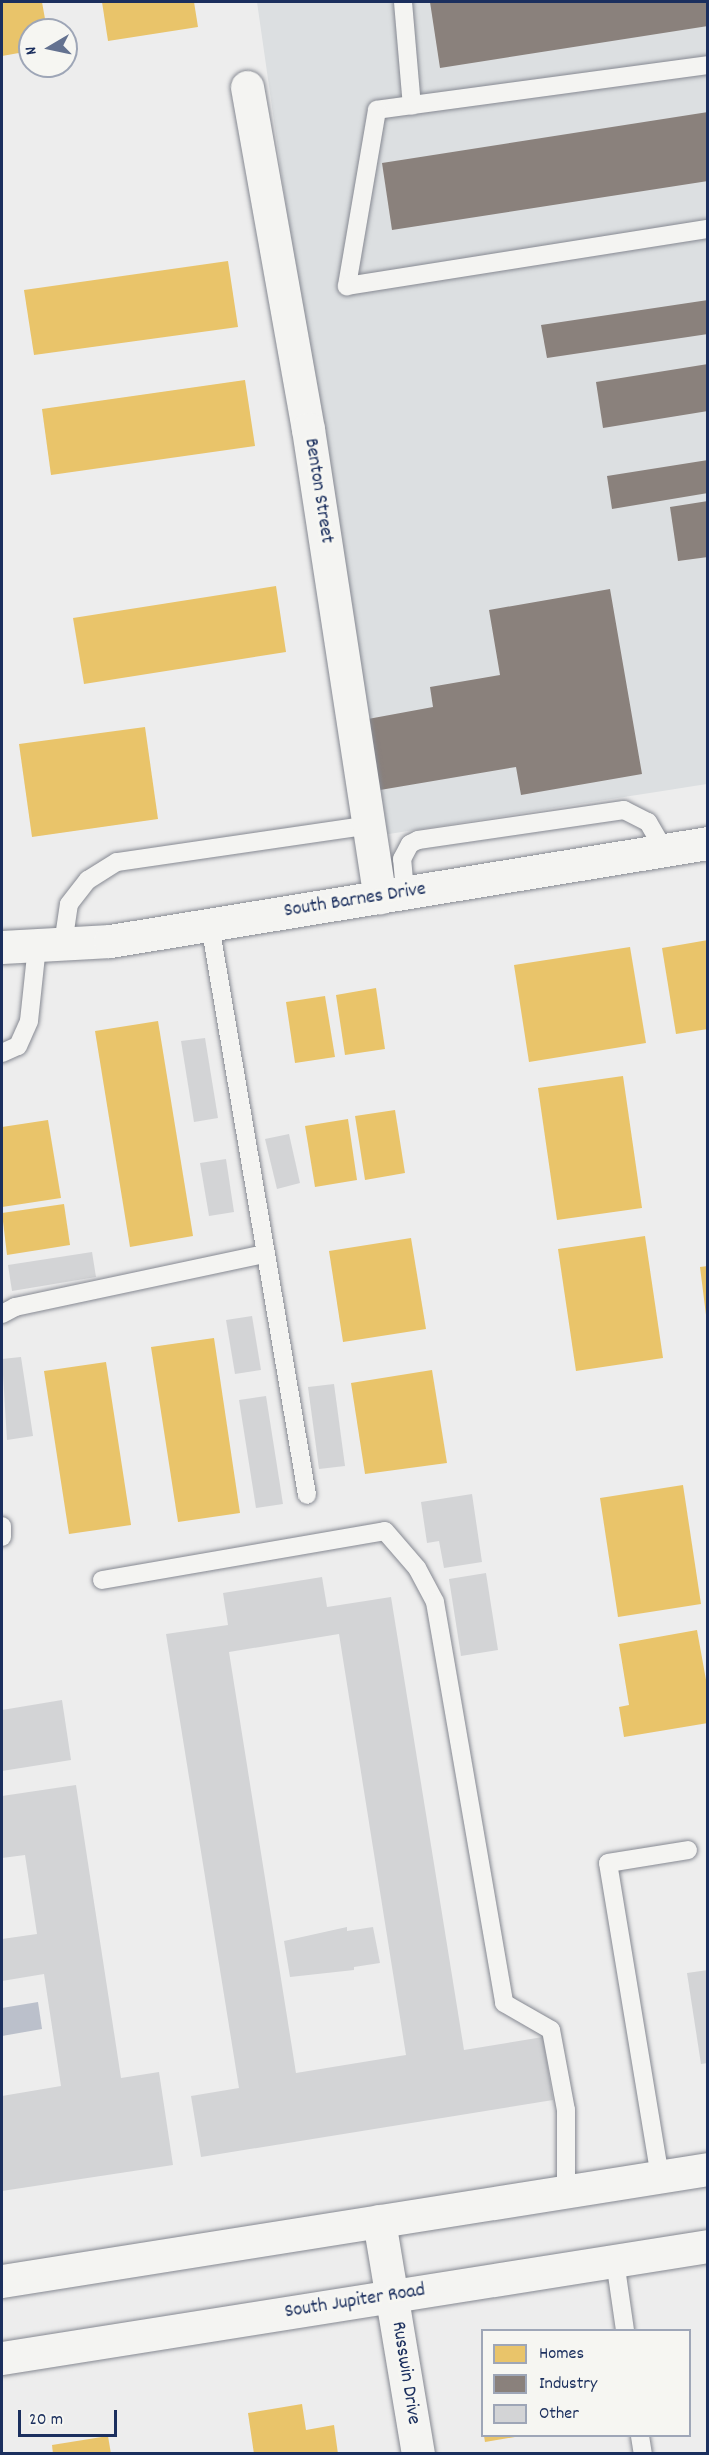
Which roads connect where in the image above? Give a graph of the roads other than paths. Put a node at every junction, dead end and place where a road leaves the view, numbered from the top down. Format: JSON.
{"nodes":[{"id":1,"x":403,"y":2,"type":"edge"},
{"id":2,"x":708,"y":66,"type":"edge"},
{"id":3,"x":247,"y":87,"type":"dead end"},
{"id":4,"x":412,"y":106,"type":"junction"},
{"id":5,"x":708,"y":229,"type":"edge"},
{"id":6,"x":369,"y":825,"type":"junction"},
{"id":7,"x":708,"y":843,"type":"edge"},
{"id":8,"x":664,"y":850,"type":"junction"},
{"id":9,"x":393,"y":894,"type":"junction"},
{"id":10,"x":210,"y":925,"type":"junction"},
{"id":11,"x":50,"y":945,"type":"junction"},
{"id":12,"x":2,"y":946,"type":"edge"},
{"id":13,"x":2,"y":1053,"type":"edge"},
{"id":14,"x":264,"y":1254,"type":"junction"},
{"id":15,"x":2,"y":1314,"type":"edge"},
{"id":16,"x":307,"y":1495,"type":"dead end"},
{"id":17,"x":2,"y":1526,"type":"edge"},
{"id":18,"x":2,"y":1537,"type":"edge"},
{"id":19,"x":102,"y":1580,"type":"dead end"},
{"id":20,"x":688,"y":1850,"type":"dead end"},
{"id":21,"x":708,"y":2169,"type":"edge"},
{"id":22,"x":660,"y":2177,"type":"junction"},
{"id":23,"x":566,"y":2192,"type":"junction"},
{"id":24,"x":379,"y":2221,"type":"junction"},
{"id":25,"x":708,"y":2246,"type":"edge"},
{"id":26,"x":615,"y":2261,"type":"junction"},
{"id":27,"x":2,"y":2281,"type":"edge"},
{"id":28,"x":393,"y":2296,"type":"junction"},
{"id":29,"x":625,"y":2329,"type":"edge"},
{"id":30,"x":2,"y":2358,"type":"edge"},
{"id":31,"x":640,"y":2437,"type":"edge"},
{"id":32,"x":418,"y":2454,"type":"edge"},
{"id":33,"x":643,"y":2454,"type":"edge"}],
"edges":[{"from":1,"to":4,"type":"lane"},
{"from":2,"to":4,"type":"lane"},
{"from":3,"to":6,"type":"street","name":"Benton Street"},
{"from":4,"to":5,"type":"lane"},
{"from":6,"to":9,"type":"street","name":"Benton Street"},
{"from":6,"to":11,"type":"lane"},
{"from":7,"to":8,"type":"street","name":"South Barnes Drive"},
{"from":8,"to":9,"type":"street","name":"South Barnes Drive"},
{"from":8,"to":9,"type":"lane"},
{"from":9,"to":10,"type":"street","name":"South Barnes Drive"},
{"from":10,"to":11,"type":"street","name":"South Barnes Drive"},
{"from":10,"to":14,"type":"lane"},
{"from":11,"to":12,"type":"street","name":"South Barnes Drive"},
{"from":11,"to":13,"type":"lane"},
{"from":14,"to":15,"type":"lane"},
{"from":14,"to":16,"type":"lane"},
{"from":17,"to":18,"type":"lane"},
{"from":19,"to":23,"type":"lane"},
{"from":20,"to":22,"type":"lane"},
{"from":21,"to":22,"type":"street"},
{"from":22,"to":23,"type":"street"},
{"from":23,"to":24,"type":"street"},
{"from":24,"to":27,"type":"street"},
{"from":24,"to":28,"type":"street","name":"Russwin Drive"},
{"from":25,"to":26,"type":"street","name":"South Jupiter Road"},
{"from":26,"to":28,"type":"street","name":"South Jupiter Road"},
{"from":26,"to":29,"type":"lane"},
{"from":28,"to":30,"type":"street","name":"South Jupiter Road"},
{"from":28,"to":32,"type":"street","name":"Russwin Drive"},
{"from":31,"to":33,"type":"lane"}]}
